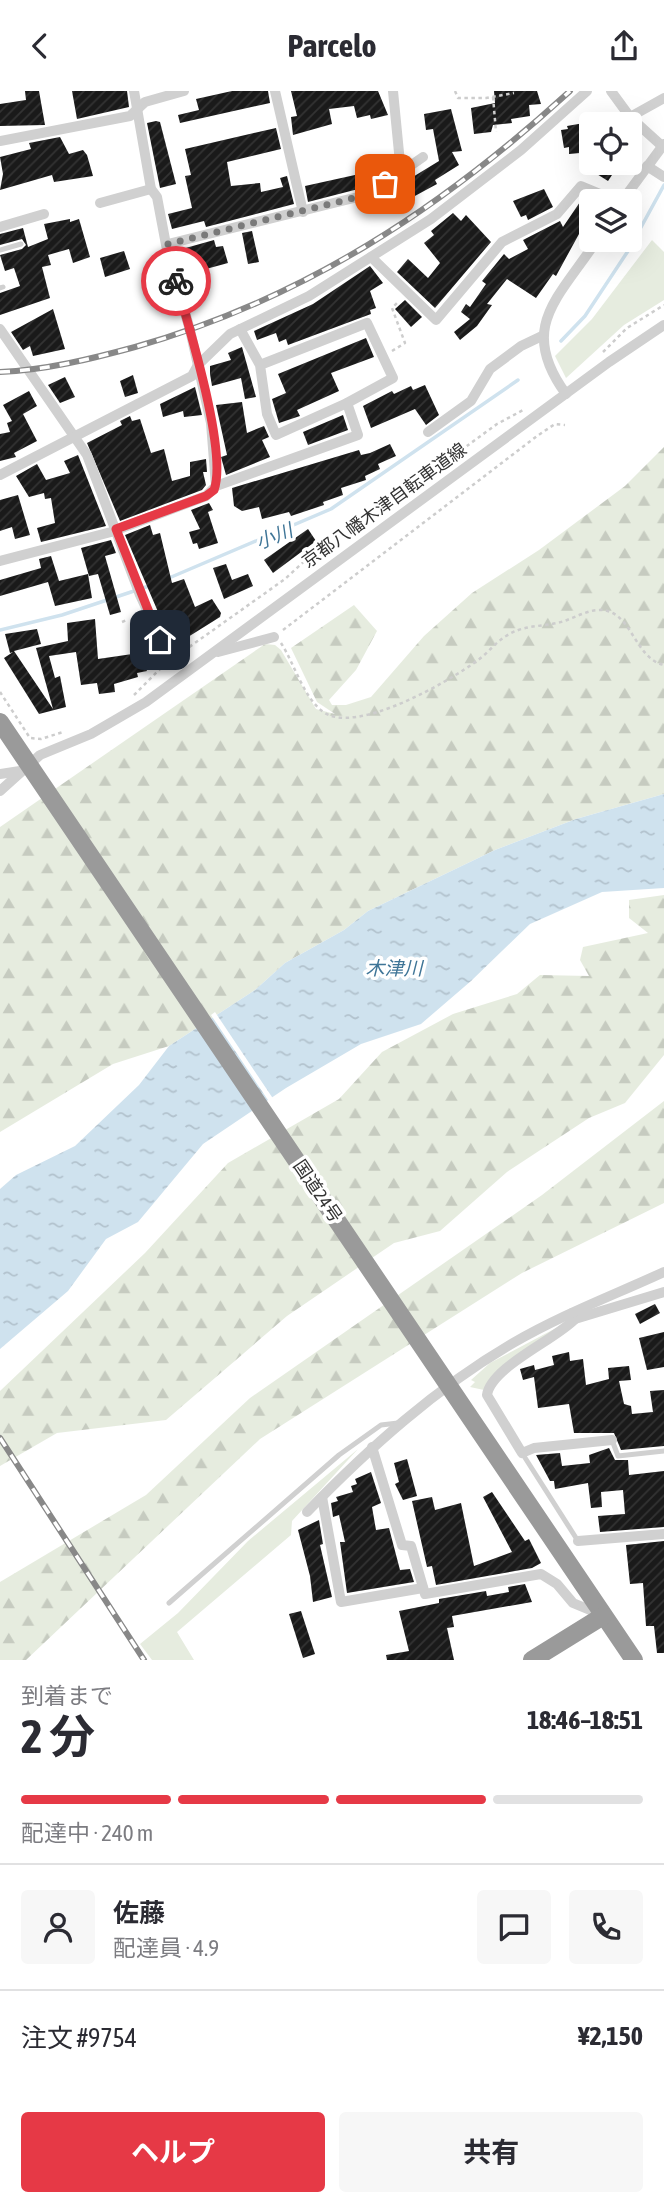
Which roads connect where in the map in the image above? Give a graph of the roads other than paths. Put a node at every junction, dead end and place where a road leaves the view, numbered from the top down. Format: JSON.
{"nodes":[{"id":1,"x":134,"y":91,"type":"edge"},
{"id":2,"x":184,"y":91,"type":"edge"},
{"id":3,"x":275,"y":91,"type":"edge"},
{"id":4,"x":393,"y":91,"type":"edge"},
{"id":5,"x":587,"y":91,"type":"edge"},
{"id":6,"x":611,"y":91,"type":"edge"},
{"id":7,"x":664,"y":98,"type":"edge"},
{"id":8,"x":138,"y":110,"type":"junction"},
{"id":9,"x":626,"y":112,"type":"edge"},
{"id":10,"x":639,"y":112,"type":"edge"},
{"id":11,"x":642,"y":127,"type":"edge"},
{"id":12,"x":0,"y":141,"type":"edge"},
{"id":13,"x":663,"y":145,"type":"edge"},
{"id":14,"x":423,"y":157,"type":"dead end"},
{"id":15,"x":647,"y":166,"type":"junction"},
{"id":16,"x":401,"y":173,"type":"junction"},
{"id":17,"x":662,"y":176,"type":"edge"},
{"id":18,"x":151,"y":189,"type":"junction"},
{"id":19,"x":579,"y":189,"type":"edge"},
{"id":20,"x":631,"y":189,"type":"edge"},
{"id":21,"x":100,"y":203,"type":"dead end"},
{"id":22,"x":303,"y":212,"type":"junction"},
{"id":23,"x":44,"y":214,"type":"dead end"},
{"id":24,"x":0,"y":227,"type":"edge"},
{"id":25,"x":21,"y":244,"type":"dead end"},
{"id":26,"x":168,"y":244,"type":"junction"},
{"id":27,"x":0,"y":250,"type":"edge"},
{"id":28,"x":589,"y":252,"type":"edge"},
{"id":29,"x":371,"y":257,"type":"junction"},
{"id":30,"x":664,"y":325,"type":"edge"},
{"id":31,"x":0,"y":329,"type":"edge"},
{"id":32,"x":240,"y":329,"type":"junction"},
{"id":33,"x":542,"y":336,"type":"junction"},
{"id":34,"x":198,"y":365,"type":"junction"},
{"id":35,"x":260,"y":365,"type":"junction"},
{"id":36,"x":566,"y":394,"type":"junction"},
{"id":37,"x":347,"y":403,"type":"junction"},
{"id":38,"x":428,"y":432,"type":"dead end"},
{"id":39,"x":74,"y":435,"type":"junction"},
{"id":40,"x":0,"y":474,"type":"edge"},
{"id":41,"x":216,"y":486,"type":"junction"},
{"id":42,"x":116,"y":529,"type":"junction"},
{"id":43,"x":0,"y":561,"type":"edge"},
{"id":44,"x":274,"y":636,"type":"road end"},
{"id":45,"x":211,"y":654,"type":"junction"},
{"id":46,"x":170,"y":660,"type":"road end"},
{"id":47,"x":0,"y":722,"type":"edge"},
{"id":48,"x":15,"y":741,"type":"edge"},
{"id":49,"x":29,"y":770,"type":"junction"},
{"id":50,"x":0,"y":774,"type":"edge"},
{"id":51,"x":0,"y":791,"type":"edge"},
{"id":52,"x":664,"y":1272,"type":"edge"},
{"id":53,"x":663,"y":1295,"type":"edge"},
{"id":54,"x":574,"y":1316,"type":"junction"},
{"id":55,"x":447,"y":1381,"type":"junction"},
{"id":56,"x":401,"y":1423,"type":"junction"},
{"id":57,"x":612,"y":1440,"type":"joint"},
{"id":58,"x":372,"y":1447,"type":"junction"},
{"id":59,"x":664,"y":1451,"type":"edge"},
{"id":60,"x":522,"y":1453,"type":"junction"},
{"id":61,"x":322,"y":1497,"type":"junction"},
{"id":62,"x":307,"y":1512,"type":"dead end"},
{"id":63,"x":664,"y":1534,"type":"edge"},
{"id":64,"x":578,"y":1541,"type":"joint"},
{"id":65,"x":423,"y":1588,"type":"junction"},
{"id":66,"x":169,"y":1603,"type":"dead end"},
{"id":67,"x":603,"y":1616,"type":"junction"},
{"id":68,"x":532,"y":1660,"type":"edge"},
{"id":69,"x":634,"y":1660,"type":"edge"}],
"edges":[{"from":1,"to":8,"type":"street"},
{"from":2,"to":8,"type":"street"},
{"from":3,"to":22,"type":"street"},
{"from":4,"to":16,"type":"street"},
{"from":5,"to":29,"type":"street"},
{"from":6,"to":9,"type":"street"},
{"from":7,"to":10,"type":"street"},
{"from":8,"to":12,"type":"street"},
{"from":8,"to":18,"type":"street"},
{"from":11,"to":13,"type":"street"},
{"from":13,"to":15,"type":"street"},
{"from":14,"to":16,"type":"street"},
{"from":15,"to":17,"type":"street"},
{"from":15,"to":20,"type":"street"},
{"from":16,"to":22,"type":"street"},
{"from":18,"to":21,"type":"street"},
{"from":18,"to":26,"type":"street"},
{"from":19,"to":29,"type":"street"},
{"from":22,"to":26,"type":"street"},
{"from":23,"to":24,"type":"street"},
{"from":25,"to":27,"type":"lane"},
{"from":26,"to":34,"type":"street"},
{"from":28,"to":33,"type":"street"},
{"from":29,"to":32,"type":"street"},
{"from":30,"to":36,"type":"street"},
{"from":31,"to":39,"type":"street"},
{"from":32,"to":34,"type":"street"},
{"from":32,"to":35,"type":"street"},
{"from":33,"to":36,"type":"street"},
{"from":33,"to":38,"type":"street"},
{"from":34,"to":39,"type":"street"},
{"from":34,"to":41,"type":"street"},
{"from":35,"to":37,"type":"street"},
{"from":35,"to":37,"type":"street"},
{"from":36,"to":45,"type":"street"},
{"from":37,"to":41,"type":"street"},
{"from":39,"to":40,"type":"street"},
{"from":39,"to":42,"type":"street"},
{"from":41,"to":42,"type":"street"},
{"from":42,"to":43,"type":"street"},
{"from":42,"to":46,"type":"street"},
{"from":44,"to":45,"type":"street"},
{"from":45,"to":49,"type":"street"},
{"from":47,"to":48,"type":"highway","name":"国道24号"},
{"from":48,"to":49,"type":"highway","name":"国道24号"},
{"from":49,"to":50,"type":"street"},
{"from":49,"to":51,"type":"street"},
{"from":49,"to":55,"type":"highway","name":"国道24号"},
{"from":52,"to":54,"type":"street"},
{"from":53,"to":54,"type":"street"},
{"from":54,"to":55,"type":"street"},
{"from":54,"to":60,"type":"street"},
{"from":55,"to":56,"type":"street"},
{"from":55,"to":67,"type":"highway","name":"国道24号"},
{"from":56,"to":58,"type":"street"},
{"from":56,"to":66,"type":"lane"},
{"from":57,"to":59,"type":"lane"},
{"from":57,"to":60,"type":"street"},
{"from":58,"to":61,"type":"street"},
{"from":58,"to":65,"type":"street"},
{"from":60,"to":64,"type":"lane"},
{"from":61,"to":62,"type":"street"},
{"from":61,"to":65,"type":"street"},
{"from":63,"to":64,"type":"street"},
{"from":65,"to":67,"type":"street"},
{"from":67,"to":68,"type":"highway"},
{"from":67,"to":69,"type":"highway","name":"国道24号"}]}
